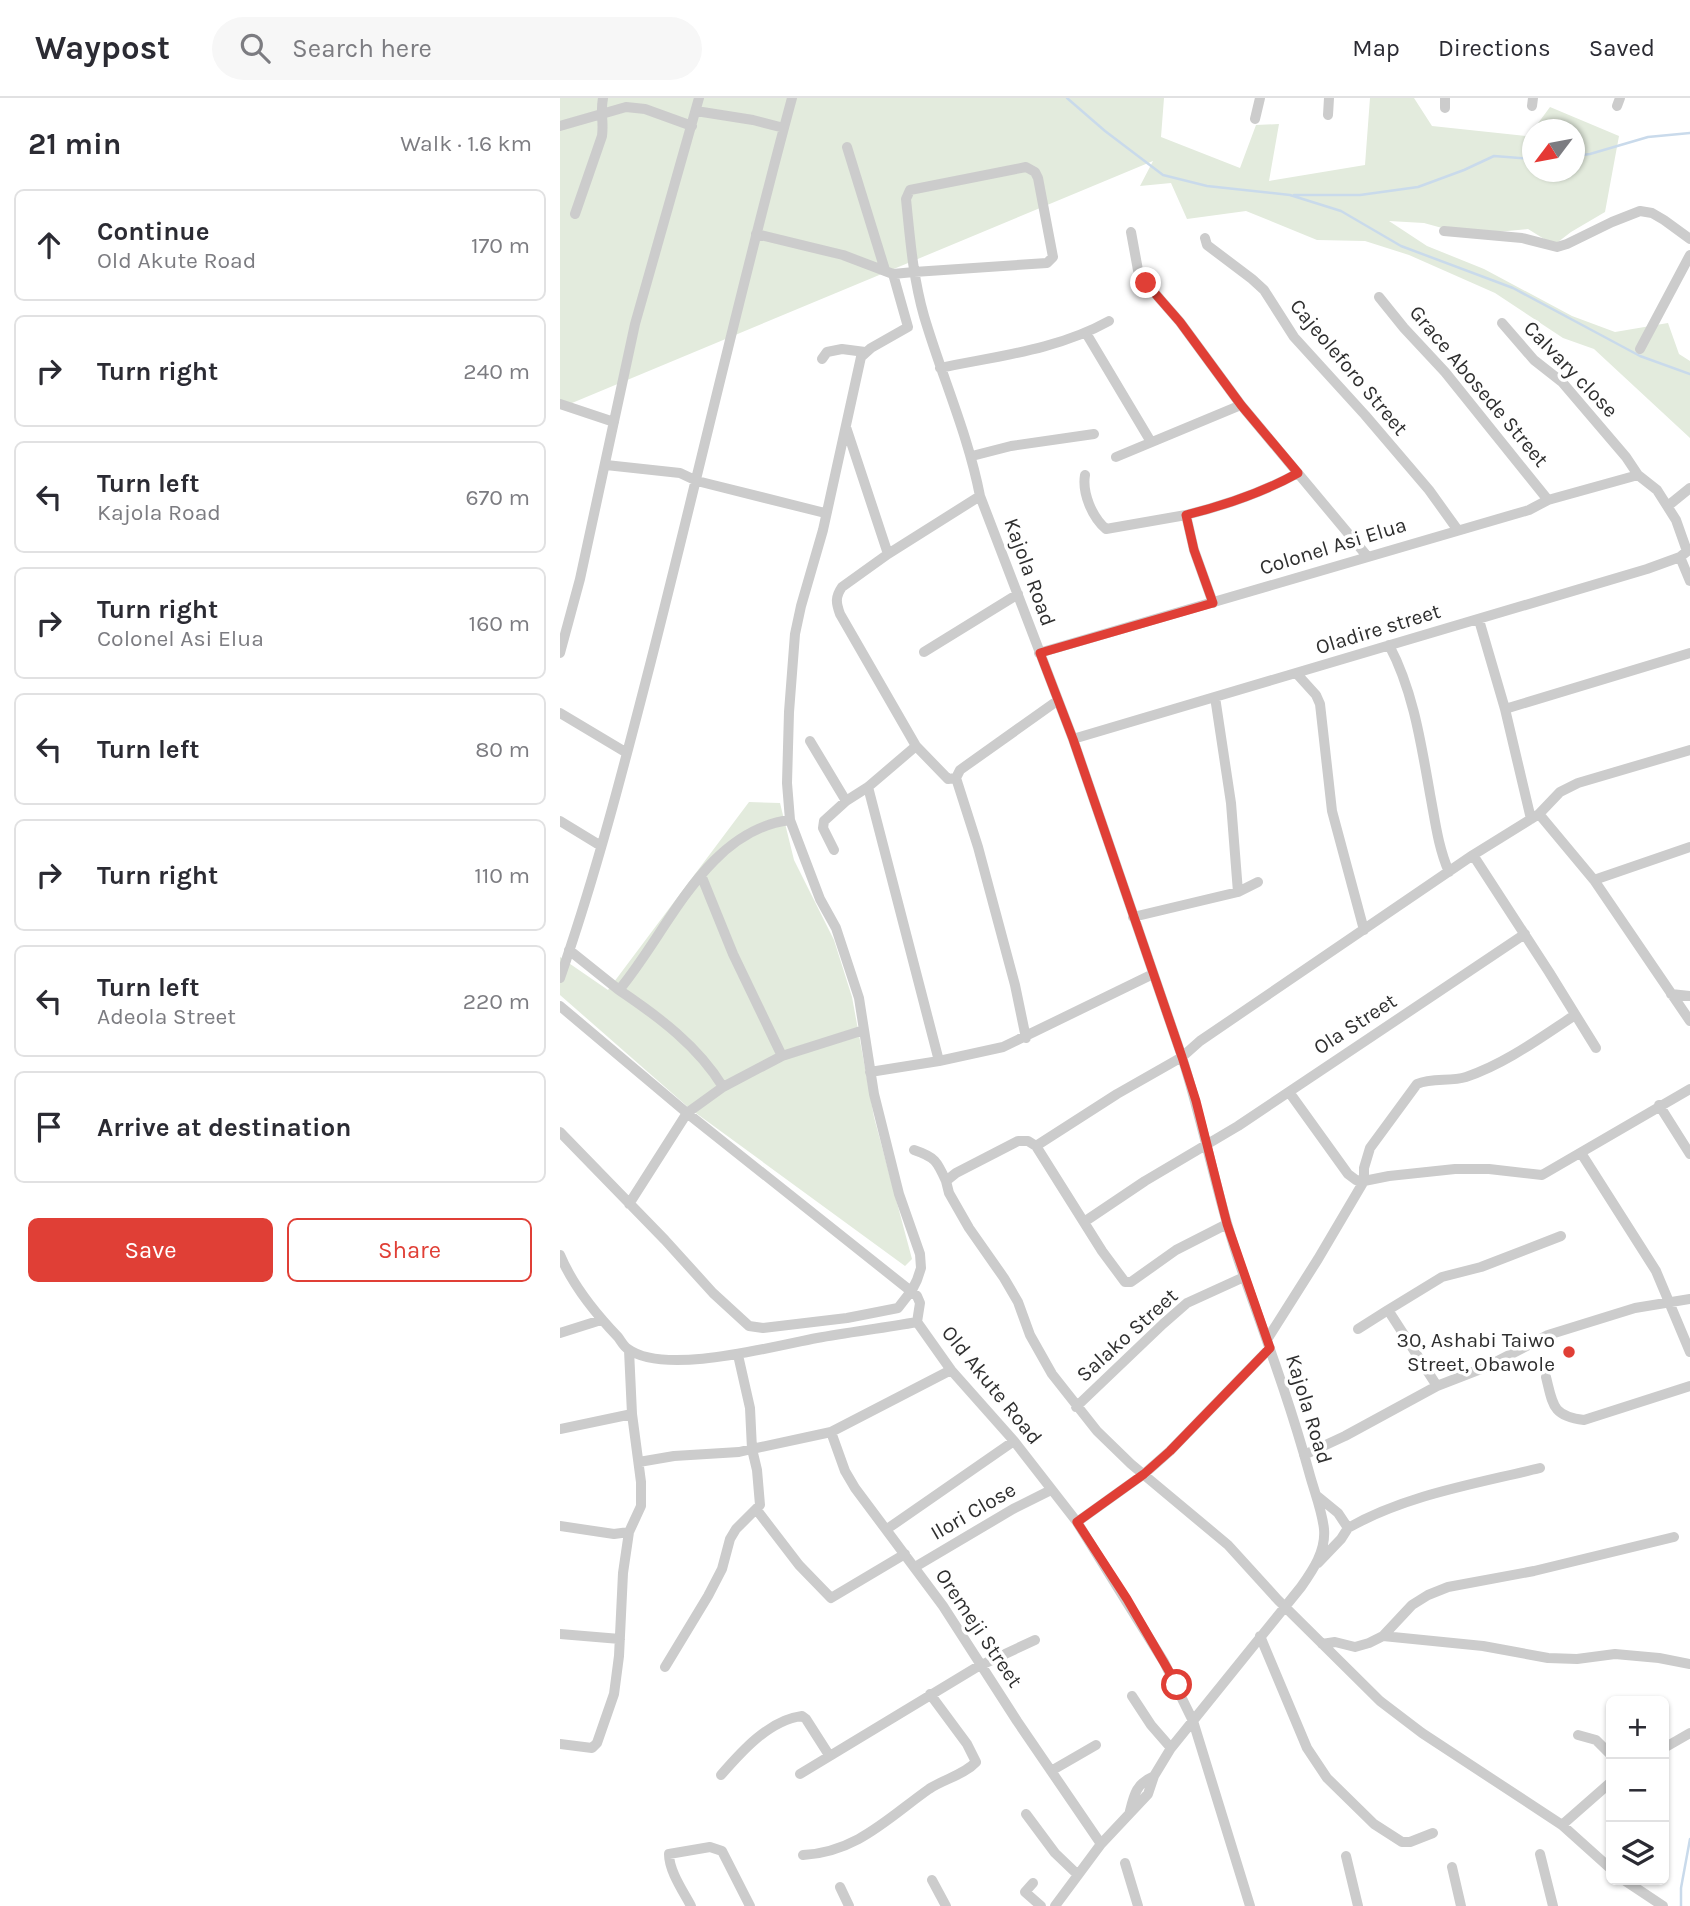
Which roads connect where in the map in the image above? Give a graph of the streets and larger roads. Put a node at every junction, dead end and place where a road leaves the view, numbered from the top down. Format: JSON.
{"nodes":[{"id":1,"x":603,"y":98,"type":"edge"},
{"id":2,"x":699,"y":98,"type":"edge"},
{"id":3,"x":792,"y":98,"type":"edge"},
{"id":4,"x":1260,"y":98,"type":"edge"},
{"id":5,"x":1329,"y":98,"type":"edge"},
{"id":6,"x":696,"y":111,"type":"junction"},
{"id":7,"x":600,"y":114,"type":"junction"},
{"id":8,"x":1328,"y":115,"type":"dead end"},
{"id":9,"x":1255,"y":119,"type":"dead end"},
{"id":10,"x":560,"y":126,"type":"edge"},
{"id":11,"x":692,"y":126,"type":"junction"},
{"id":12,"x":784,"y":128,"type":"junction"},
{"id":13,"x":847,"y":147,"type":"dead end"},
{"id":14,"x":575,"y":214,"type":"dead end"},
{"id":15,"x":1444,"y":231,"type":"dead end"},
{"id":16,"x":1131,"y":232,"type":"dead end"},
{"id":17,"x":756,"y":234,"type":"junction"},
{"id":18,"x":1205,"y":238,"type":"dead end"},
{"id":19,"x":1690,"y":239,"type":"edge"},
{"id":20,"x":1690,"y":255,"type":"edge"},
{"id":21,"x":889,"y":272,"type":"junction"},
{"id":22,"x":914,"y":272,"type":"junction"},
{"id":23,"x":1379,"y":297,"type":"dead end"},
{"id":24,"x":1108,"y":321,"type":"dead end"},
{"id":25,"x":1502,"y":323,"type":"dead end"},
{"id":26,"x":1086,"y":333,"type":"junction"},
{"id":27,"x":1640,"y":349,"type":"dead end"},
{"id":28,"x":865,"y":352,"type":"junction"},
{"id":29,"x":822,"y":359,"type":"dead end"},
{"id":30,"x":940,"y":368,"type":"junction"},
{"id":31,"x":560,"y":404,"type":"edge"},
{"id":32,"x":1241,"y":405,"type":"junction"},
{"id":33,"x":614,"y":422,"type":"junction"},
{"id":34,"x":846,"y":426,"type":"junction"},
{"id":35,"x":1094,"y":434,"type":"dead end"},
{"id":36,"x":1151,"y":442,"type":"junction"},
{"id":37,"x":972,"y":456,"type":"junction"},
{"id":38,"x":1116,"y":457,"type":"dead end"},
{"id":39,"x":606,"y":465,"type":"junction"},
{"id":40,"x":1298,"y":473,"type":"junction"},
{"id":41,"x":1085,"y":475,"type":"dead end"},
{"id":42,"x":1638,"y":475,"type":"junction"},
{"id":43,"x":697,"y":481,"type":"junction"},
{"id":44,"x":1690,"y":488,"type":"edge"},
{"id":45,"x":980,"y":496,"type":"junction"},
{"id":46,"x":1548,"y":500,"type":"junction"},
{"id":47,"x":1669,"y":505,"type":"junction"},
{"id":48,"x":825,"y":513,"type":"junction"},
{"id":49,"x":1186,"y":515,"type":"junction"},
{"id":50,"x":1457,"y":529,"type":"junction"},
{"id":51,"x":1686,"y":553,"type":"edge"},
{"id":52,"x":888,"y":554,"type":"junction"},
{"id":53,"x":1367,"y":556,"type":"junction"},
{"id":54,"x":1690,"y":581,"type":"edge"},
{"id":55,"x":1018,"y":594,"type":"junction"},
{"id":56,"x":1213,"y":603,"type":"junction"},
{"id":57,"x":1479,"y":620,"type":"junction"},
{"id":58,"x":1389,"y":645,"type":"junction"},
{"id":59,"x":924,"y":652,"type":"dead end"},
{"id":60,"x":560,"y":653,"type":"edge"},
{"id":61,"x":1040,"y":653,"type":"junction"},
{"id":62,"x":1690,"y":653,"type":"edge"},
{"id":63,"x":1297,"y":674,"type":"junction"},
{"id":64,"x":1215,"y":697,"type":"junction"},
{"id":65,"x":1057,"y":701,"type":"junction"},
{"id":66,"x":1506,"y":709,"type":"junction"},
{"id":67,"x":560,"y":713,"type":"edge"},
{"id":68,"x":1073,"y":739,"type":"junction"},
{"id":69,"x":810,"y":741,"type":"dead end"},
{"id":70,"x":916,"y":746,"type":"junction"},
{"id":71,"x":1690,"y":750,"type":"edge"},
{"id":72,"x":627,"y":752,"type":"junction"},
{"id":73,"x":956,"y":778,"type":"junction"},
{"id":74,"x":868,"y":787,"type":"junction"},
{"id":75,"x":846,"y":801,"type":"junction"},
{"id":76,"x":1535,"y":817,"type":"junction"},
{"id":77,"x":790,"y":820,"type":"junction"},
{"id":78,"x":560,"y":821,"type":"edge"},
{"id":79,"x":601,"y":845,"type":"junction"},
{"id":80,"x":1690,"y":846,"type":"edge"},
{"id":81,"x":834,"y":850,"type":"dead end"},
{"id":82,"x":1473,"y":855,"type":"junction"},
{"id":83,"x":1449,"y":872,"type":"junction"},
{"id":84,"x":701,"y":875,"type":"junction"},
{"id":85,"x":1594,"y":880,"type":"junction"},
{"id":86,"x":1258,"y":882,"type":"dead end"},
{"id":87,"x":1238,"y":892,"type":"junction"},
{"id":88,"x":1133,"y":917,"type":"junction"},
{"id":89,"x":1364,"y":930,"type":"junction"},
{"id":90,"x":1525,"y":934,"type":"junction"},
{"id":91,"x":565,"y":956,"type":"edge"},
{"id":92,"x":1153,"y":974,"type":"junction"},
{"id":93,"x":560,"y":978,"type":"edge"},
{"id":94,"x":620,"y":990,"type":"junction"},
{"id":95,"x":1671,"y":994,"type":"junction"},
{"id":96,"x":1690,"y":996,"type":"edge"},
{"id":97,"x":560,"y":1006,"type":"edge"},
{"id":98,"x":1575,"y":1015,"type":"junction"},
{"id":99,"x":1690,"y":1021,"type":"edge"},
{"id":100,"x":864,"y":1030,"type":"junction"},
{"id":101,"x":1026,"y":1038,"type":"junction"},
{"id":102,"x":1596,"y":1048,"type":"dead end"},
{"id":103,"x":782,"y":1056,"type":"junction"},
{"id":104,"x":1182,"y":1057,"type":"junction"},
{"id":105,"x":939,"y":1061,"type":"junction"},
{"id":106,"x":870,"y":1072,"type":"junction"},
{"id":107,"x":723,"y":1087,"type":"junction"},
{"id":108,"x":1690,"y":1088,"type":"edge"},
{"id":109,"x":1289,"y":1092,"type":"junction"},
{"id":110,"x":1659,"y":1105,"type":"junction"},
{"id":111,"x":687,"y":1113,"type":"junction"},
{"id":112,"x":560,"y":1132,"type":"edge"},
{"id":113,"x":1036,"y":1146,"type":"junction"},
{"id":114,"x":1207,"y":1146,"type":"junction"},
{"id":115,"x":914,"y":1150,"type":"dead end"},
{"id":116,"x":1581,"y":1153,"type":"junction"},
{"id":117,"x":1690,"y":1154,"type":"edge"},
{"id":118,"x":946,"y":1181,"type":"junction"},
{"id":119,"x":1364,"y":1181,"type":"junction"},
{"id":120,"x":629,"y":1204,"type":"junction"},
{"id":121,"x":1084,"y":1222,"type":"junction"},
{"id":122,"x":1227,"y":1224,"type":"junction"},
{"id":123,"x":1561,"y":1236,"type":"dead end"},
{"id":124,"x":560,"y":1255,"type":"edge"},
{"id":125,"x":564,"y":1273,"type":"edge"},
{"id":126,"x":1244,"y":1277,"type":"junction"},
{"id":127,"x":912,"y":1290,"type":"junction"},
{"id":128,"x":1690,"y":1299,"type":"edge"},
{"id":129,"x":1669,"y":1301,"type":"junction"},
{"id":130,"x":1388,"y":1310,"type":"junction"},
{"id":131,"x":601,"y":1320,"type":"junction"},
{"id":132,"x":917,"y":1322,"type":"junction"},
{"id":133,"x":1358,"y":1329,"type":"dead end"},
{"id":134,"x":560,"y":1334,"type":"edge"},
{"id":135,"x":1269,"y":1343,"type":"junction"},
{"id":136,"x":629,"y":1350,"type":"junction"},
{"id":137,"x":1690,"y":1352,"type":"edge"},
{"id":138,"x":738,"y":1355,"type":"junction"},
{"id":139,"x":951,"y":1370,"type":"junction"},
{"id":140,"x":1546,"y":1377,"type":"dead end"},
{"id":141,"x":1690,"y":1385,"type":"edge"},
{"id":142,"x":1437,"y":1386,"type":"junction"},
{"id":143,"x":1076,"y":1407,"type":"junction"},
{"id":144,"x":632,"y":1414,"type":"junction"},
{"id":145,"x":560,"y":1429,"type":"edge"},
{"id":146,"x":831,"y":1432,"type":"junction"},
{"id":147,"x":1014,"y":1441,"type":"junction"},
{"id":148,"x":752,"y":1449,"type":"junction"},
{"id":149,"x":1304,"y":1455,"type":"junction"},
{"id":150,"x":639,"y":1462,"type":"junction"},
{"id":151,"x":1540,"y":1468,"type":"dead end"},
{"id":152,"x":1144,"y":1474,"type":"junction"},
{"id":153,"x":1051,"y":1490,"type":"junction"},
{"id":154,"x":1315,"y":1494,"type":"junction"},
{"id":155,"x":756,"y":1509,"type":"junction"},
{"id":156,"x":1077,"y":1522,"type":"junction"},
{"id":157,"x":560,"y":1526,"type":"edge"},
{"id":158,"x":1348,"y":1528,"type":"junction"},
{"id":159,"x":887,"y":1529,"type":"junction"},
{"id":160,"x":629,"y":1532,"type":"junction"},
{"id":161,"x":1674,"y":1537,"type":"dead end"},
{"id":162,"x":905,"y":1555,"type":"junction"},
{"id":163,"x":1316,"y":1565,"type":"junction"},
{"id":164,"x":915,"y":1567,"type":"junction"},
{"id":165,"x":1286,"y":1607,"type":"junction"},
{"id":166,"x":560,"y":1634,"type":"edge"},
{"id":167,"x":1260,"y":1636,"type":"junction"},
{"id":168,"x":1382,"y":1636,"type":"junction"},
{"id":169,"x":620,"y":1639,"type":"junction"},
{"id":170,"x":1035,"y":1640,"type":"dead end"},
{"id":171,"x":1322,"y":1644,"type":"junction"},
{"id":172,"x":982,"y":1664,"type":"junction"},
{"id":173,"x":1690,"y":1664,"type":"edge"},
{"id":174,"x":665,"y":1667,"type":"dead end"},
{"id":175,"x":930,"y":1694,"type":"junction"},
{"id":176,"x":1132,"y":1696,"type":"dead end"},
{"id":177,"x":1193,"y":1721,"type":"junction"},
{"id":178,"x":1690,"y":1733,"type":"edge"},
{"id":179,"x":1578,"y":1734,"type":"dead end"},
{"id":180,"x":560,"y":1744,"type":"edge"},
{"id":181,"x":1097,"y":1745,"type":"dead end"},
{"id":182,"x":1669,"y":1745,"type":"edge"},
{"id":183,"x":1171,"y":1748,"type":"junction"},
{"id":184,"x":1606,"y":1750,"type":"edge"},
{"id":185,"x":829,"y":1755,"type":"junction"},
{"id":186,"x":1051,"y":1771,"type":"junction"},
{"id":187,"x":800,"y":1774,"type":"dead end"},
{"id":188,"x":721,"y":1775,"type":"dead end"},
{"id":189,"x":1606,"y":1786,"type":"edge"},
{"id":190,"x":1026,"y":1814,"type":"dead end"},
{"id":191,"x":1562,"y":1825,"type":"junction"},
{"id":192,"x":1433,"y":1833,"type":"dead end"},
{"id":193,"x":1101,"y":1844,"type":"junction"},
{"id":194,"x":1540,"y":1854,"type":"dead end"},
{"id":195,"x":803,"y":1855,"type":"dead end"},
{"id":196,"x":1346,"y":1856,"type":"dead end"},
{"id":197,"x":1125,"y":1863,"type":"dead end"},
{"id":198,"x":1606,"y":1865,"type":"edge"},
{"id":199,"x":1452,"y":1867,"type":"dead end"},
{"id":200,"x":1078,"y":1875,"type":"junction"},
{"id":201,"x":932,"y":1880,"type":"dead end"},
{"id":202,"x":1033,"y":1883,"type":"dead end"},
{"id":203,"x":1632,"y":1885,"type":"edge"},
{"id":204,"x":840,"y":1887,"type":"dead end"},
{"id":205,"x":691,"y":1906,"type":"edge"},
{"id":206,"x":750,"y":1906,"type":"edge"},
{"id":207,"x":849,"y":1906,"type":"edge"},
{"id":208,"x":946,"y":1906,"type":"edge"},
{"id":209,"x":1041,"y":1906,"type":"edge"},
{"id":210,"x":1055,"y":1906,"type":"edge"},
{"id":211,"x":1138,"y":1906,"type":"edge"},
{"id":212,"x":1250,"y":1906,"type":"edge"},
{"id":213,"x":1358,"y":1906,"type":"edge"},
{"id":214,"x":1461,"y":1906,"type":"edge"},
{"id":215,"x":1553,"y":1906,"type":"edge"},
{"id":216,"x":1663,"y":1906,"type":"edge"}],
"edges":[{"from":1,"to":7,"type":"street"},
{"from":2,"to":6,"type":"street"},
{"from":3,"to":12,"type":"street"},
{"from":4,"to":9,"type":"street"},
{"from":5,"to":8,"type":"street"},
{"from":6,"to":11,"type":"street"},
{"from":6,"to":12,"type":"street"},
{"from":7,"to":10,"type":"street"},
{"from":7,"to":11,"type":"street"},
{"from":7,"to":14,"type":"street"},
{"from":11,"to":33,"type":"street"},
{"from":12,"to":17,"type":"street"},
{"from":13,"to":21,"type":"street"},
{"from":15,"to":19,"type":"street"},
{"from":16,"to":32,"type":"street"},
{"from":17,"to":21,"type":"street"},
{"from":17,"to":43,"type":"street"},
{"from":18,"to":50,"type":"street","name":"Cajeoleforo Street"},
{"from":20,"to":27,"type":"street"},
{"from":21,"to":22,"type":"street"},
{"from":21,"to":28,"type":"street"},
{"from":22,"to":22,"type":"street","name":"Kajola Road"},
{"from":22,"to":30,"type":"street","name":"Kajola Road"},
{"from":23,"to":46,"type":"street","name":"Grace Abosede Street"},
{"from":24,"to":26,"type":"street"},
{"from":25,"to":42,"type":"street","name":"Calvary close"},
{"from":26,"to":30,"type":"street"},
{"from":26,"to":36,"type":"street"},
{"from":28,"to":29,"type":"street"},
{"from":28,"to":34,"type":"street"},
{"from":30,"to":37,"type":"street","name":"Kajola Road"},
{"from":31,"to":33,"type":"street"},
{"from":32,"to":36,"type":"street"},
{"from":32,"to":40,"type":"street"},
{"from":33,"to":39,"type":"street"},
{"from":34,"to":48,"type":"street"},
{"from":34,"to":52,"type":"street"},
{"from":35,"to":37,"type":"street"},
{"from":36,"to":38,"type":"street"},
{"from":37,"to":45,"type":"street","name":"Kajola Road"},
{"from":39,"to":43,"type":"street"},
{"from":39,"to":60,"type":"street"},
{"from":40,"to":49,"type":"street"},
{"from":40,"to":53,"type":"street"},
{"from":41,"to":49,"type":"street"},
{"from":42,"to":46,"type":"street","name":"Colonel Asi Elua"},
{"from":42,"to":47,"type":"street"},
{"from":43,"to":48,"type":"street"},
{"from":43,"to":72,"type":"street"},
{"from":44,"to":47,"type":"street"},
{"from":45,"to":52,"type":"street"},
{"from":45,"to":55,"type":"street","name":"Kajola Road"},
{"from":46,"to":50,"type":"street","name":"Colonel Asi Elua"},
{"from":47,"to":51,"type":"street"},
{"from":48,"to":77,"type":"street"},
{"from":49,"to":56,"type":"street"},
{"from":50,"to":53,"type":"street","name":"Colonel Asi Elua"},
{"from":51,"to":54,"type":"street"},
{"from":51,"to":57,"type":"street","name":"Oladire street"},
{"from":52,"to":70,"type":"street"},
{"from":53,"to":56,"type":"street","name":"Colonel Asi Elua"},
{"from":55,"to":59,"type":"street"},
{"from":55,"to":61,"type":"street","name":"Kajola Road"},
{"from":56,"to":61,"type":"street","name":"Colonel Asi Elua"},
{"from":57,"to":58,"type":"street","name":"Oladire street"},
{"from":57,"to":66,"type":"street"},
{"from":58,"to":63,"type":"street","name":"Oladire street"},
{"from":58,"to":83,"type":"street"},
{"from":61,"to":65,"type":"street","name":"Kajola Road"},
{"from":62,"to":66,"type":"street"},
{"from":63,"to":64,"type":"street","name":"Oladire street"},
{"from":63,"to":89,"type":"street"},
{"from":64,"to":68,"type":"street","name":"Oladire street"},
{"from":64,"to":87,"type":"street"},
{"from":65,"to":68,"type":"street","name":"Kajola Road"},
{"from":65,"to":73,"type":"street"},
{"from":66,"to":76,"type":"street"},
{"from":67,"to":72,"type":"street"},
{"from":68,"to":88,"type":"street","name":"Kajola Road"},
{"from":69,"to":75,"type":"street"},
{"from":70,"to":73,"type":"street"},
{"from":70,"to":74,"type":"street"},
{"from":71,"to":76,"type":"street"},
{"from":72,"to":79,"type":"street"},
{"from":73,"to":101,"type":"street"},
{"from":74,"to":75,"type":"street"},
{"from":74,"to":105,"type":"street"},
{"from":75,"to":81,"type":"street"},
{"from":76,"to":82,"type":"street"},
{"from":76,"to":85,"type":"street"},
{"from":77,"to":84,"type":"street"},
{"from":77,"to":100,"type":"street"},
{"from":78,"to":79,"type":"street"},
{"from":79,"to":91,"type":"street"},
{"from":80,"to":85,"type":"street"},
{"from":82,"to":83,"type":"street"},
{"from":82,"to":90,"type":"street"},
{"from":83,"to":89,"type":"street"},
{"from":84,"to":94,"type":"street"},
{"from":84,"to":103,"type":"street"},
{"from":85,"to":95,"type":"street"},
{"from":86,"to":87,"type":"street"},
{"from":87,"to":88,"type":"street"},
{"from":88,"to":92,"type":"street","name":"Kajola Road"},
{"from":89,"to":104,"type":"street"},
{"from":90,"to":98,"type":"street"},
{"from":90,"to":109,"type":"street","name":"Ola Street"},
{"from":91,"to":93,"type":"street"},
{"from":91,"to":94,"type":"street"},
{"from":92,"to":101,"type":"street"},
{"from":92,"to":104,"type":"street","name":"Kajola Road"},
{"from":94,"to":107,"type":"street"},
{"from":95,"to":96,"type":"street"},
{"from":95,"to":99,"type":"street"},
{"from":97,"to":111,"type":"street"},
{"from":98,"to":102,"type":"street"},
{"from":98,"to":119,"type":"street"},
{"from":100,"to":103,"type":"street"},
{"from":100,"to":106,"type":"street"},
{"from":101,"to":105,"type":"street"},
{"from":103,"to":107,"type":"street"},
{"from":104,"to":113,"type":"street"},
{"from":104,"to":114,"type":"street","name":"Kajola Road"},
{"from":105,"to":106,"type":"street"},
{"from":106,"to":127,"type":"street"},
{"from":107,"to":111,"type":"street"},
{"from":108,"to":110,"type":"street"},
{"from":109,"to":114,"type":"street","name":"Ola Street"},
{"from":109,"to":119,"type":"street"},
{"from":110,"to":116,"type":"street"},
{"from":110,"to":117,"type":"street"},
{"from":111,"to":120,"type":"street"},
{"from":111,"to":127,"type":"street"},
{"from":112,"to":120,"type":"street"},
{"from":113,"to":118,"type":"street"},
{"from":113,"to":121,"type":"street"},
{"from":114,"to":121,"type":"street","name":"Ola Street"},
{"from":114,"to":122,"type":"street","name":"Kajola Road"},
{"from":115,"to":118,"type":"street"},
{"from":116,"to":119,"type":"street"},
{"from":116,"to":129,"type":"street"},
{"from":118,"to":143,"type":"street"},
{"from":119,"to":135,"type":"street"},
{"from":120,"to":127,"type":"street"},
{"from":121,"to":122,"type":"street"},
{"from":122,"to":126,"type":"street","name":"Kajola Road"},
{"from":123,"to":130,"type":"street"},
{"from":124,"to":125,"type":"street"},
{"from":125,"to":131,"type":"street"},
{"from":126,"to":135,"type":"street","name":"Kajola Road"},
{"from":126,"to":143,"type":"street","name":"Salako Street"},
{"from":127,"to":132,"type":"street","name":"Old Akute Road"},
{"from":128,"to":129,"type":"street"},
{"from":129,"to":137,"type":"street"},
{"from":129,"to":142,"type":"street"},
{"from":130,"to":133,"type":"street"},
{"from":130,"to":142,"type":"street"},
{"from":131,"to":134,"type":"street"},
{"from":131,"to":136,"type":"street"},
{"from":132,"to":138,"type":"street"},
{"from":132,"to":139,"type":"street","name":"Old Akute Road"},
{"from":135,"to":149,"type":"street","name":"Kajola Road"},
{"from":135,"to":152,"type":"street"},
{"from":136,"to":138,"type":"street"},
{"from":136,"to":144,"type":"street"},
{"from":138,"to":148,"type":"street"},
{"from":139,"to":146,"type":"street"},
{"from":139,"to":147,"type":"street","name":"Old Akute Road"},
{"from":140,"to":141,"type":"street"},
{"from":142,"to":149,"type":"street"},
{"from":143,"to":152,"type":"street"},
{"from":144,"to":145,"type":"street"},
{"from":144,"to":150,"type":"street"},
{"from":146,"to":148,"type":"street"},
{"from":146,"to":159,"type":"street","name":"Oremeji Street"},
{"from":147,"to":153,"type":"street","name":"Old Akute Road"},
{"from":147,"to":159,"type":"street"},
{"from":148,"to":150,"type":"street"},
{"from":148,"to":155,"type":"street"},
{"from":149,"to":154,"type":"street","name":"Kajola Road"},
{"from":150,"to":160,"type":"street"},
{"from":151,"to":158,"type":"street"},
{"from":152,"to":156,"type":"street"},
{"from":152,"to":165,"type":"street"},
{"from":153,"to":156,"type":"street","name":"Old Akute Road"},
{"from":153,"to":164,"type":"street","name":"Ilori Close"},
{"from":154,"to":158,"type":"street"},
{"from":154,"to":163,"type":"street","name":"Kajola Road"},
{"from":155,"to":162,"type":"street"},
{"from":155,"to":174,"type":"street"},
{"from":156,"to":177,"type":"street","name":"Old Akute Road"},
{"from":157,"to":160,"type":"street"},
{"from":158,"to":163,"type":"street"},
{"from":159,"to":162,"type":"street","name":"Oremeji Street"},
{"from":160,"to":169,"type":"street"},
{"from":161,"to":168,"type":"street"},
{"from":162,"to":164,"type":"street","name":"Oremeji Street"},
{"from":163,"to":165,"type":"street","name":"Kajola Road"},
{"from":164,"to":172,"type":"street","name":"Oremeji Street"},
{"from":165,"to":167,"type":"street","name":"Kajola Road"},
{"from":165,"to":171,"type":"street"},
{"from":166,"to":169,"type":"street"},
{"from":167,"to":177,"type":"street","name":"Kajola Road"},
{"from":167,"to":192,"type":"street"},
{"from":168,"to":171,"type":"street"},
{"from":168,"to":173,"type":"street"},
{"from":169,"to":180,"type":"street"},
{"from":170,"to":172,"type":"street"},
{"from":171,"to":191,"type":"street"},
{"from":172,"to":175,"type":"street"},
{"from":172,"to":186,"type":"street","name":"Oremeji Street"},
{"from":175,"to":185,"type":"street"},
{"from":175,"to":195,"type":"street"},
{"from":176,"to":183,"type":"street"},
{"from":177,"to":183,"type":"street","name":"Kajola Road"},
{"from":177,"to":212,"type":"street","name":"Old Akute Road"},
{"from":178,"to":182,"type":"street"},
{"from":179,"to":184,"type":"street"},
{"from":181,"to":186,"type":"street"},
{"from":183,"to":193,"type":"street","name":"Kajola Road"},
{"from":185,"to":187,"type":"street"},
{"from":185,"to":188,"type":"street"},
{"from":186,"to":193,"type":"street","name":"Oremeji Street"},
{"from":189,"to":191,"type":"street"},
{"from":190,"to":200,"type":"street"},
{"from":191,"to":198,"type":"street"},
{"from":193,"to":200,"type":"street","name":"Kajola Road"},
{"from":194,"to":215,"type":"street"},
{"from":196,"to":213,"type":"street"},
{"from":197,"to":211,"type":"street"},
{"from":199,"to":214,"type":"street"},
{"from":200,"to":210,"type":"street","name":"Kajola Road"},
{"from":201,"to":208,"type":"street"},
{"from":202,"to":209,"type":"street"},
{"from":203,"to":216,"type":"street"},
{"from":204,"to":207,"type":"street"},
{"from":205,"to":206,"type":"street"}]}
